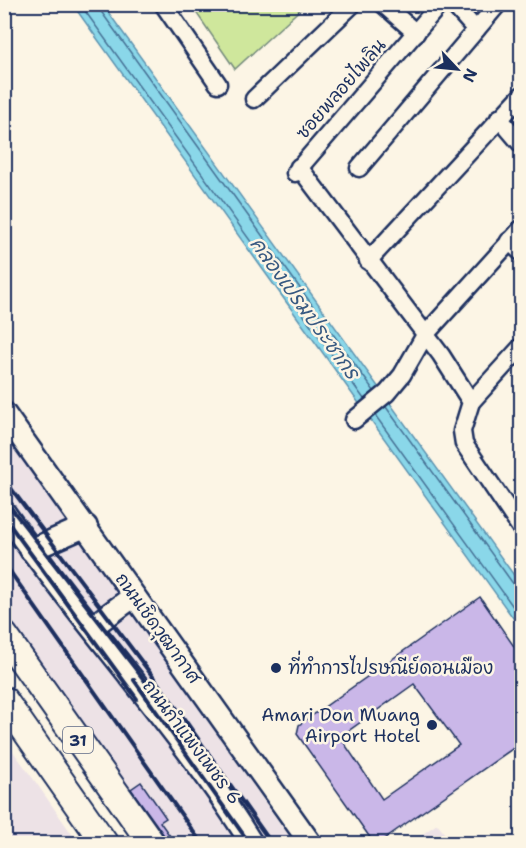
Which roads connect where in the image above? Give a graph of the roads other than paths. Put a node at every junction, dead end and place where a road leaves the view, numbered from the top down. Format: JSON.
{"nodes":[{"id":1,"x":163,"y":4,"type":"edge"},
{"id":2,"x":353,"y":4,"type":"edge"},
{"id":3,"x":383,"y":4,"type":"edge"},
{"id":4,"x":440,"y":4,"type":"edge"},
{"id":5,"x":453,"y":4,"type":"edge"},
{"id":6,"x":498,"y":4,"type":"edge"},
{"id":7,"x":477,"y":30,"type":"junction"},
{"id":8,"x":416,"y":33,"type":"junction"},
{"id":9,"x":218,"y":84,"type":"dead end"},
{"id":10,"x":522,"y":95,"type":"edge"},
{"id":11,"x":254,"y":99,"type":"dead end"},
{"id":12,"x":499,"y":118,"type":"junction"},
{"id":13,"x":522,"y":145,"type":"edge"},
{"id":14,"x":359,"y":168,"type":"dead end"},
{"id":15,"x":522,"y":228,"type":"edge"},
{"id":16,"x":515,"y":247,"type":"edge"},
{"id":17,"x":368,"y":261,"type":"junction"},
{"id":18,"x":425,"y":335,"type":"junction"},
{"id":19,"x":522,"y":346,"type":"edge"},
{"id":20,"x":471,"y":402,"type":"junction"},
{"id":21,"x":4,"y":413,"type":"edge"},
{"id":22,"x":359,"y":416,"type":"dead end"},
{"id":23,"x":4,"y":512,"type":"edge"},
{"id":24,"x":86,"y":526,"type":"junction"},
{"id":25,"x":522,"y":530,"type":"edge"},
{"id":26,"x":31,"y":550,"type":"junction"},
{"id":27,"x":134,"y":596,"type":"junction"},
{"id":28,"x":92,"y":627,"type":"junction"},
{"id":29,"x":4,"y":635,"type":"edge"},
{"id":30,"x":109,"y":647,"type":"junction"},
{"id":31,"x":4,"y":663,"type":"edge"},
{"id":32,"x":4,"y":700,"type":"edge"},
{"id":33,"x":4,"y":728,"type":"edge"},
{"id":34,"x":87,"y":843,"type":"edge"},
{"id":35,"x":105,"y":843,"type":"edge"},
{"id":36,"x":130,"y":843,"type":"edge"},
{"id":37,"x":152,"y":843,"type":"edge"},
{"id":38,"x":252,"y":843,"type":"edge"},
{"id":39,"x":267,"y":843,"type":"edge"},
{"id":40,"x":311,"y":843,"type":"edge"}],
"edges":[{"from":1,"to":9,"type":"street"},
{"from":2,"to":11,"type":"street"},
{"from":3,"to":8,"type":"street"},
{"from":4,"to":8,"type":"street","name":"ซอยพลอยไพลิน"},
{"from":5,"to":7,"type":"street"},
{"from":6,"to":7,"type":"street"},
{"from":7,"to":14,"type":"street"},
{"from":8,"to":17,"type":"street","name":"ซอยพลอยไพลิน"},
{"from":10,"to":12,"type":"street"},
{"from":12,"to":13,"type":"street"},
{"from":12,"to":17,"type":"street"},
{"from":15,"to":16,"type":"street"},
{"from":16,"to":18,"type":"street"},
{"from":17,"to":18,"type":"street"},
{"from":18,"to":20,"type":"street"},
{"from":18,"to":22,"type":"street"},
{"from":19,"to":20,"type":"street"},
{"from":20,"to":25,"type":"street"},
{"from":21,"to":24,"type":"main road","name":"ถนนเชิดวุฒากาศ"},
{"from":23,"to":26,"type":"main road","name":"ถนนกำแพงเพชร 6"},
{"from":24,"to":26,"type":"main road"},
{"from":24,"to":27,"type":"main road","name":"ถนนเชิดวุฒากาศ"},
{"from":26,"to":28,"type":"main road","name":"ถนนกำแพงเพชร 6"},
{"from":27,"to":28,"type":"main road"},
{"from":27,"to":40,"type":"main road","name":"ถนนเชิดวุฒากาศ"},
{"from":28,"to":30,"type":"main road","name":"ถนนกำแพงเพชร 6"},
{"from":29,"to":37,"type":"highway","number":"31"},
{"from":30,"to":38,"type":"main road","name":"ถนนกำแพงเพชร 6"},
{"from":30,"to":39,"type":"main road","name":"ถนนกำแพงเพชร 6"},
{"from":31,"to":36,"type":"highway","number":"31"},
{"from":32,"to":35,"type":"highway","number":"31"},
{"from":33,"to":34,"type":"highway"}]}
